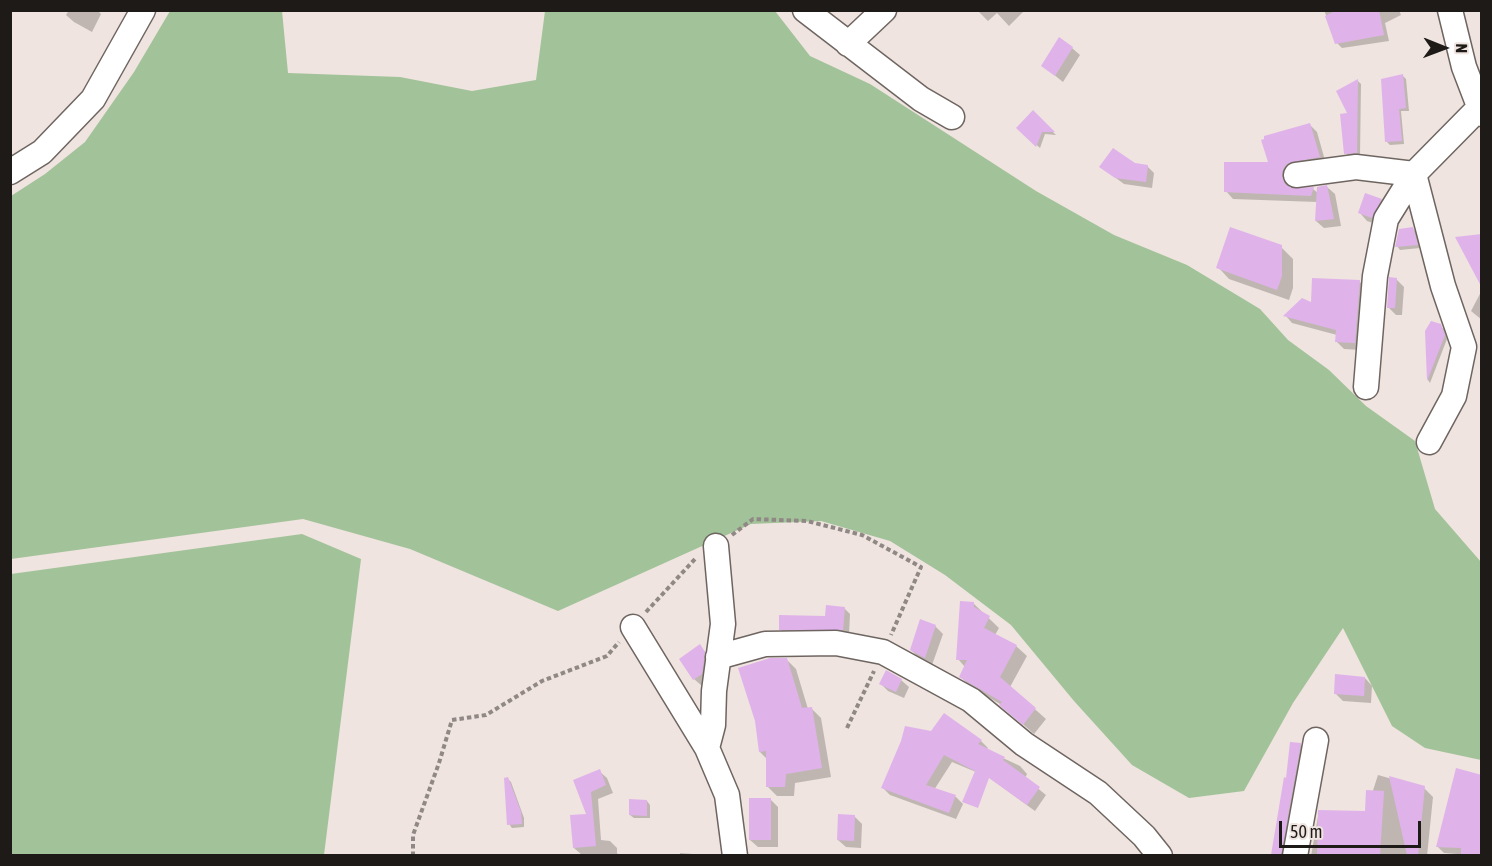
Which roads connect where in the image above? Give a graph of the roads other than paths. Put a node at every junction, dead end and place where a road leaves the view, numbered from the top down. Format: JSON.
{"nodes":[{"id":1,"x":143,"y":10,"type":"edge"},
{"id":2,"x":805,"y":10,"type":"edge"},
{"id":3,"x":884,"y":10,"type":"edge"},
{"id":4,"x":1450,"y":10,"type":"edge"},
{"id":5,"x":848,"y":44,"type":"junction"},
{"id":6,"x":1481,"y":109,"type":"edge"},
{"id":7,"x":952,"y":117,"type":"dead end"},
{"id":8,"x":10,"y":172,"type":"edge"},
{"id":9,"x":1296,"y":174,"type":"dead end"},
{"id":10,"x":1414,"y":174,"type":"junction"},
{"id":11,"x":1366,"y":387,"type":"dead end"},
{"id":12,"x":1429,"y":442,"type":"dead end"},
{"id":13,"x":716,"y":546,"type":"road end"},
{"id":14,"x":633,"y":627,"type":"road end"},
{"id":15,"x":718,"y":657,"type":"junction"},
{"id":16,"x":1316,"y":740,"type":"dead end"},
{"id":17,"x":707,"y":748,"type":"junction"},
{"id":18,"x":735,"y":855,"type":"edge"},
{"id":19,"x":1160,"y":855,"type":"edge"},
{"id":20,"x":1295,"y":855,"type":"edge"}],
"edges":[{"from":1,"to":8,"type":"street"},
{"from":2,"to":5,"type":"street"},
{"from":3,"to":5,"type":"street"},
{"from":4,"to":6,"type":"street"},
{"from":5,"to":7,"type":"street"},
{"from":6,"to":10,"type":"street"},
{"from":9,"to":10,"type":"street"},
{"from":10,"to":11,"type":"street"},
{"from":10,"to":12,"type":"street"},
{"from":13,"to":15,"type":"street"},
{"from":14,"to":17,"type":"street"},
{"from":15,"to":17,"type":"street"},
{"from":15,"to":19,"type":"street"},
{"from":16,"to":20,"type":"street"},
{"from":17,"to":18,"type":"street"}]}
